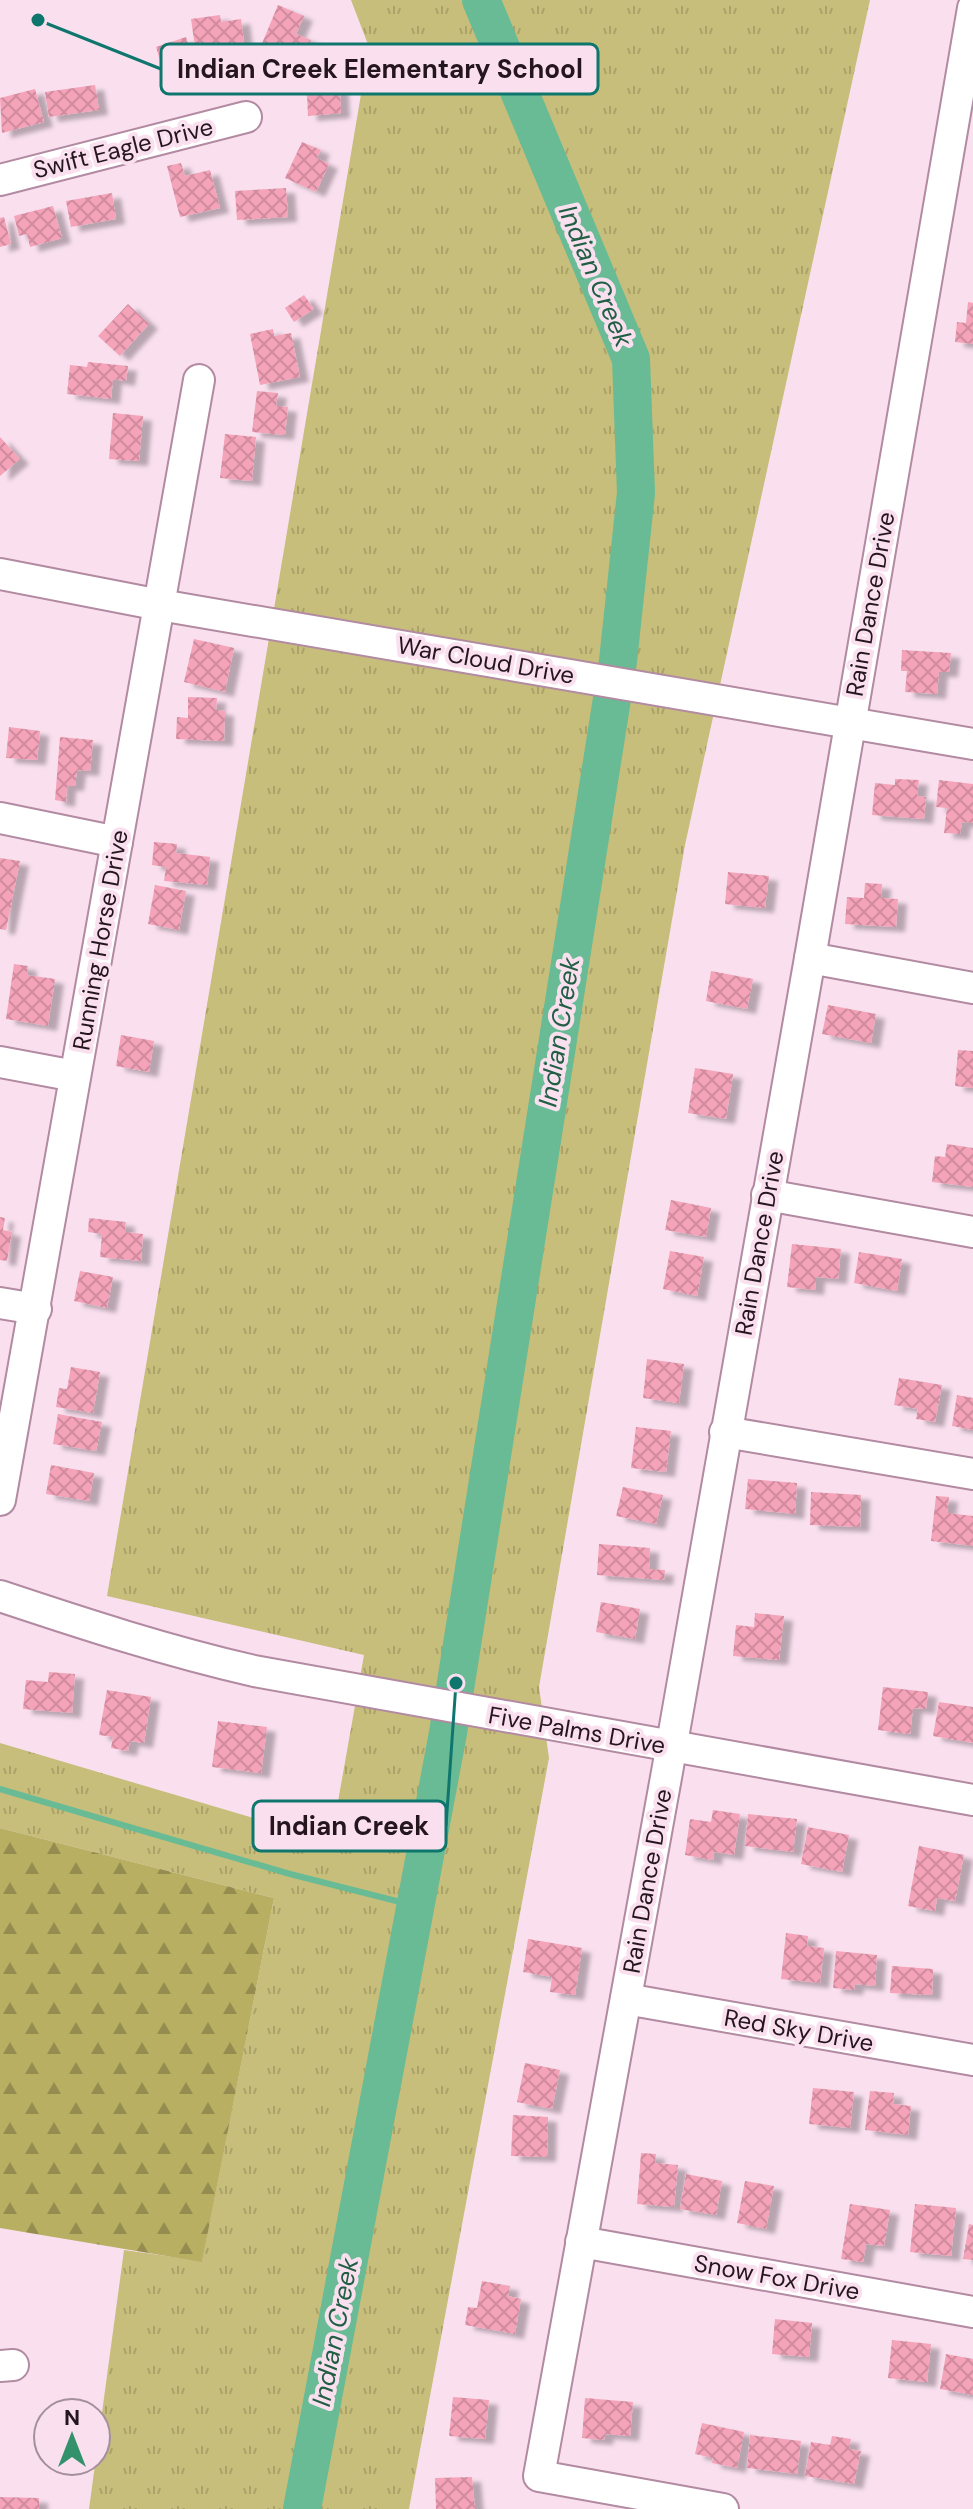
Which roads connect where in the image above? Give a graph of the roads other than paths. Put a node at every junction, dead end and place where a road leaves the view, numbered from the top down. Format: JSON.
{"nodes":[{"id":1,"x":973,"y":8,"type":"edge"},
{"id":2,"x":246,"y":117,"type":"dead end"},
{"id":3,"x":959,"y":168,"type":"edge"},
{"id":4,"x":0,"y":180,"type":"edge"},
{"id":5,"x":199,"y":380,"type":"dead end"},
{"id":6,"x":0,"y":574,"type":"edge"},
{"id":7,"x":160,"y":605,"type":"junction"},
{"id":8,"x":850,"y":721,"type":"junction"},
{"id":9,"x":973,"y":744,"type":"edge"},
{"id":10,"x":0,"y":818,"type":"edge"},
{"id":11,"x":117,"y":842,"type":"junction"},
{"id":12,"x":810,"y":958,"type":"junction"},
{"id":13,"x":973,"y":988,"type":"edge"},
{"id":14,"x":0,"y":1062,"type":"edge"},
{"id":15,"x":75,"y":1076,"type":"junction"},
{"id":16,"x":767,"y":1195,"type":"junction"},
{"id":17,"x":973,"y":1232,"type":"edge"},
{"id":18,"x":0,"y":1303,"type":"edge"},
{"id":19,"x":36,"y":1309,"type":"junction"},
{"id":20,"x":725,"y":1432,"type":"junction"},
{"id":21,"x":973,"y":1474,"type":"edge"},
{"id":22,"x":0,"y":1500,"type":"edge"},
{"id":23,"x":0,"y":1596,"type":"edge"},
{"id":24,"x":671,"y":1746,"type":"junction"},
{"id":25,"x":973,"y":1800,"type":"edge"},
{"id":26,"x":626,"y":1999,"type":"junction"},
{"id":27,"x":973,"y":2060,"type":"edge"},
{"id":28,"x":581,"y":2242,"type":"junction"},
{"id":29,"x":973,"y":2312,"type":"edge"},
{"id":30,"x":723,"y":2509,"type":"edge"}],
"edges":[{"from":1,"to":3,"type":"street","name":"Rain Dance Drive"},
{"from":2,"to":4,"type":"street","name":"Swift Eagle Drive"},
{"from":3,"to":8,"type":"street","name":"Rain Dance Drive"},
{"from":5,"to":7,"type":"street","name":"Running Horse Drive"},
{"from":6,"to":7,"type":"street","name":"War Cloud Drive"},
{"from":7,"to":8,"type":"street","name":"War Cloud Drive"},
{"from":7,"to":11,"type":"street","name":"Running Horse Drive"},
{"from":8,"to":9,"type":"street","name":"War Cloud Drive"},
{"from":8,"to":12,"type":"street","name":"Rain Dance Drive"},
{"from":10,"to":11,"type":"street"},
{"from":11,"to":15,"type":"street","name":"Running Horse Drive"},
{"from":12,"to":13,"type":"street"},
{"from":12,"to":16,"type":"street","name":"Rain Dance Drive"},
{"from":14,"to":15,"type":"street"},
{"from":15,"to":19,"type":"street","name":"Running Horse Drive"},
{"from":16,"to":17,"type":"street"},
{"from":16,"to":20,"type":"street","name":"Rain Dance Drive"},
{"from":18,"to":19,"type":"street"},
{"from":19,"to":22,"type":"street","name":"Running Horse Drive"},
{"from":20,"to":21,"type":"street"},
{"from":20,"to":24,"type":"street","name":"Rain Dance Drive"},
{"from":23,"to":24,"type":"street","name":"Five Palms Drive"},
{"from":24,"to":25,"type":"street","name":"Five Palms Drive"},
{"from":24,"to":26,"type":"street","name":"Rain Dance Drive"},
{"from":26,"to":27,"type":"street","name":"Red Sky Drive"},
{"from":26,"to":28,"type":"street","name":"Rain Dance Drive"},
{"from":28,"to":29,"type":"street","name":"Snow Fox Drive"},
{"from":28,"to":30,"type":"street","name":"Rain Dance Drive"}]}
